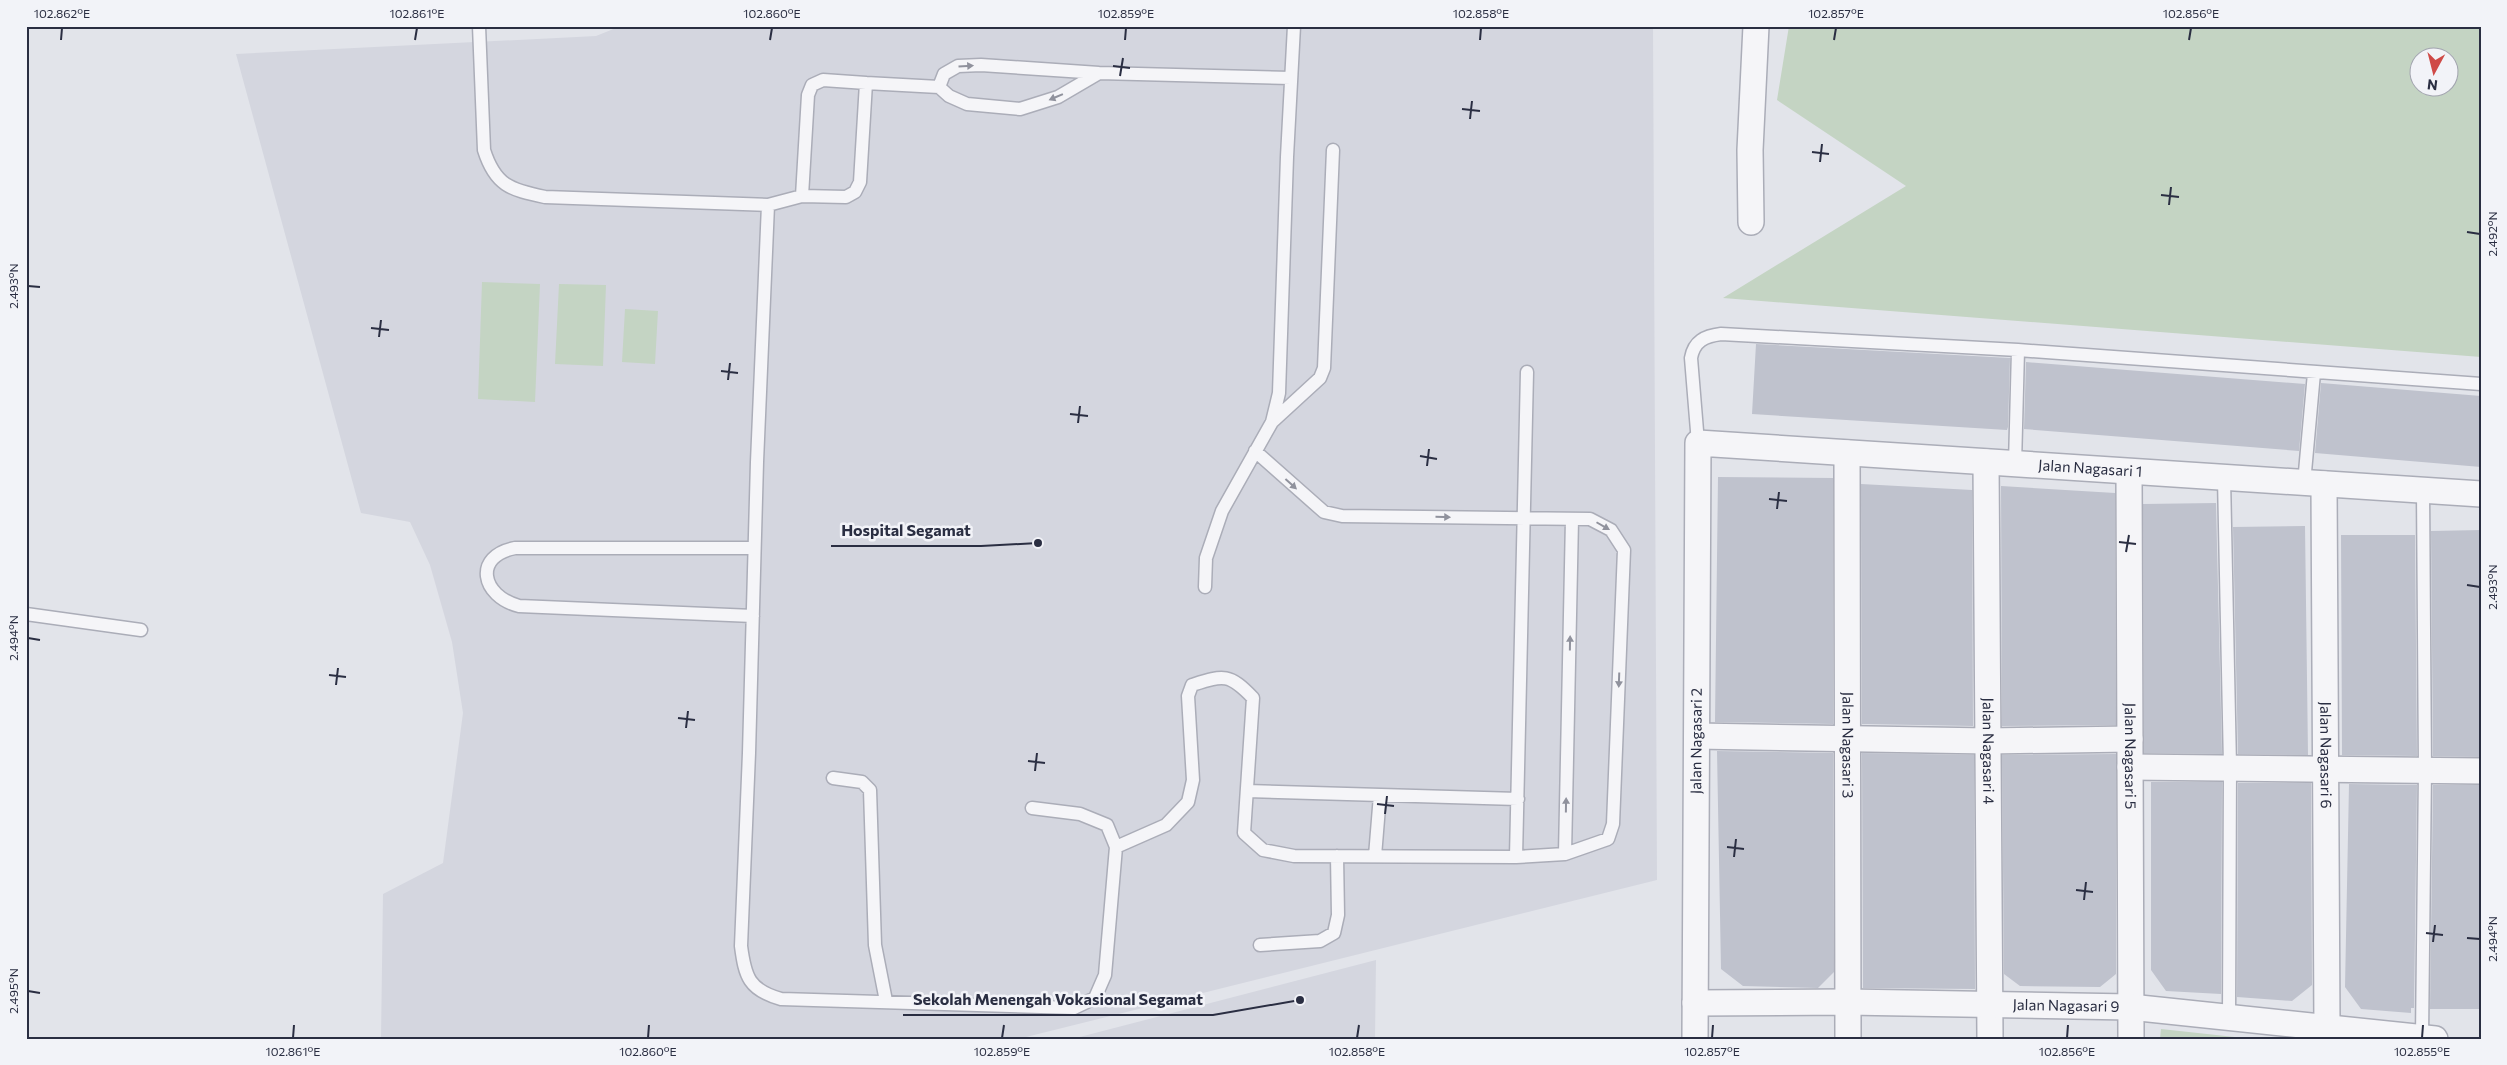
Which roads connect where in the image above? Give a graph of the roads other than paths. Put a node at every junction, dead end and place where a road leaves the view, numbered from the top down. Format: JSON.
{"nodes":[{"id":1,"x":479,"y":26,"type":"edge"},
{"id":2,"x":1294,"y":26,"type":"edge"},
{"id":3,"x":1756,"y":26,"type":"edge"},
{"id":4,"x":1099,"y":74,"type":"junction"},
{"id":5,"x":1291,"y":78,"type":"junction"},
{"id":6,"x":866,"y":83,"type":"junction"},
{"id":7,"x":939,"y":87,"type":"junction"},
{"id":8,"x":1333,"y":150,"type":"dead end"},
{"id":9,"x":802,"y":196,"type":"junction"},
{"id":10,"x":768,"y":205,"type":"junction"},
{"id":11,"x":1751,"y":222,"type":"dead end"},
{"id":12,"x":2018,"y":350,"type":"junction"},
{"id":13,"x":1527,"y":372,"type":"dead end"},
{"id":14,"x":2314,"y":373,"type":"junction"},
{"id":15,"x":2481,"y":384,"type":"edge"},
{"id":16,"x":1272,"y":422,"type":"junction"},
{"id":17,"x":1698,"y":443,"type":"junction"},
{"id":18,"x":1255,"y":451,"type":"junction"},
{"id":19,"x":1847,"y":453,"type":"junction"},
{"id":20,"x":1986,"y":462,"type":"junction"},
{"id":21,"x":2015,"y":464,"type":"junction"},
{"id":22,"x":2129,"y":472,"type":"junction"},
{"id":23,"x":2224,"y":478,"type":"junction"},
{"id":24,"x":2314,"y":484,"type":"junction"},
{"id":25,"x":2423,"y":491,"type":"junction"},
{"id":26,"x":2481,"y":494,"type":"edge"},
{"id":27,"x":1524,"y":518,"type":"junction"},
{"id":28,"x":1572,"y":519,"type":"junction"},
{"id":29,"x":754,"y":548,"type":"junction"},
{"id":30,"x":1205,"y":587,"type":"dead end"},
{"id":31,"x":26,"y":614,"type":"edge"},
{"id":32,"x":753,"y":616,"type":"junction"},
{"id":33,"x":141,"y":630,"type":"dead end"},
{"id":34,"x":1697,"y":736,"type":"junction"},
{"id":35,"x":2130,"y":739,"type":"junction"},
{"id":36,"x":1848,"y":740,"type":"junction"},
{"id":37,"x":1988,"y":741,"type":"junction"},
{"id":38,"x":2230,"y":766,"type":"junction"},
{"id":39,"x":2130,"y":767,"type":"junction"},
{"id":40,"x":2326,"y":768,"type":"junction"},
{"id":41,"x":2425,"y":770,"type":"junction"},
{"id":42,"x":2481,"y":771,"type":"edge"},
{"id":43,"x":833,"y":778,"type":"dead end"},
{"id":44,"x":1247,"y":791,"type":"junction"},
{"id":45,"x":1380,"y":795,"type":"junction"},
{"id":46,"x":1518,"y":799,"type":"junction"},
{"id":47,"x":1032,"y":808,"type":"dead end"},
{"id":48,"x":1116,"y":847,"type":"junction"},
{"id":49,"x":1565,"y":854,"type":"junction"},
{"id":50,"x":1337,"y":856,"type":"junction"},
{"id":51,"x":1375,"y":856,"type":"junction"},
{"id":52,"x":1516,"y":857,"type":"junction"},
{"id":53,"x":1260,"y":946,"type":"dead end"},
{"id":54,"x":886,"y":1001,"type":"junction"},
{"id":55,"x":1848,"y":1002,"type":"junction"},
{"id":56,"x":1695,"y":1003,"type":"junction"},
{"id":57,"x":1990,"y":1003,"type":"junction"},
{"id":58,"x":2130,"y":1007,"type":"junction"},
{"id":59,"x":2229,"y":1016,"type":"junction"},
{"id":60,"x":2327,"y":1027,"type":"junction"},
{"id":61,"x":2414,"y":1037,"type":"edge"},
{"id":62,"x":1695,"y":1039,"type":"edge"},
{"id":63,"x":1848,"y":1039,"type":"edge"},
{"id":64,"x":1990,"y":1039,"type":"edge"},
{"id":65,"x":2130,"y":1039,"type":"edge"}],
"edges":[{"from":1,"to":10,"type":"lane"},
{"from":2,"to":5,"type":"lane"},
{"from":3,"to":11,"type":"street"},
{"from":4,"to":5,"type":"lane"},
{"from":7,"to":4,"type":"lane","one_way":true},
{"from":4,"to":7,"type":"lane","one_way":true},
{"from":5,"to":16,"type":"lane"},
{"from":6,"to":7,"type":"lane"},
{"from":6,"to":9,"type":"lane"},
{"from":6,"to":9,"type":"lane"},
{"from":8,"to":16,"type":"lane"},
{"from":9,"to":10,"type":"lane"},
{"from":10,"to":29,"type":"lane"},
{"from":12,"to":14,"type":"lane"},
{"from":12,"to":17,"type":"lane"},
{"from":12,"to":21,"type":"lane"},
{"from":13,"to":27,"type":"lane"},
{"from":14,"to":15,"type":"lane"},
{"from":14,"to":24,"type":"lane"},
{"from":16,"to":18,"type":"lane"},
{"from":17,"to":19,"type":"street","name":"Jalan Nagasari 1"},
{"from":17,"to":34,"type":"street","name":"Jalan Nagasari 2"},
{"from":18,"to":27,"type":"lane","one_way":true},
{"from":18,"to":30,"type":"lane"},
{"from":19,"to":20,"type":"street","name":"Jalan Nagasari 1"},
{"from":19,"to":36,"type":"street","name":"Jalan Nagasari 3"},
{"from":20,"to":21,"type":"street","name":"Jalan Nagasari 1"},
{"from":20,"to":37,"type":"street","name":"Jalan Nagasari 4"},
{"from":21,"to":22,"type":"street","name":"Jalan Nagasari 1"},
{"from":22,"to":23,"type":"street","name":"Jalan Nagasari 1"},
{"from":22,"to":35,"type":"street","name":"Jalan Nagasari 5"},
{"from":23,"to":24,"type":"street","name":"Jalan Nagasari 1"},
{"from":23,"to":38,"type":"lane"},
{"from":24,"to":25,"type":"street","name":"Jalan Nagasari 1"},
{"from":24,"to":40,"type":"street","name":"Jalan Nagasari 6"},
{"from":25,"to":26,"type":"street","name":"Jalan Nagasari 1"},
{"from":25,"to":41,"type":"lane"},
{"from":27,"to":28,"type":"lane"},
{"from":27,"to":46,"type":"lane"},
{"from":49,"to":28,"type":"lane","one_way":true},
{"from":28,"to":49,"type":"lane","one_way":true},
{"from":29,"to":32,"type":"lane"},
{"from":29,"to":32,"type":"lane"},
{"from":31,"to":33,"type":"lane"},
{"from":32,"to":54,"type":"lane"},
{"from":34,"to":36,"type":"street"},
{"from":34,"to":56,"type":"street","name":"Jalan Nagasari 2"},
{"from":35,"to":37,"type":"street"},
{"from":35,"to":39,"type":"street","name":"Jalan Nagasari 5"},
{"from":36,"to":37,"type":"street"},
{"from":36,"to":55,"type":"street","name":"Jalan Nagasari 3"},
{"from":37,"to":57,"type":"street","name":"Jalan Nagasari 4"},
{"from":38,"to":39,"type":"street"},
{"from":38,"to":40,"type":"street"},
{"from":38,"to":59,"type":"lane"},
{"from":39,"to":58,"type":"street","name":"Jalan Nagasari 5"},
{"from":40,"to":41,"type":"street"},
{"from":40,"to":60,"type":"street","name":"Jalan Nagasari 6"},
{"from":41,"to":42,"type":"street"},
{"from":41,"to":61,"type":"lane"},
{"from":43,"to":54,"type":"lane"},
{"from":44,"to":45,"type":"lane"},
{"from":44,"to":48,"type":"lane"},
{"from":44,"to":50,"type":"lane"},
{"from":45,"to":46,"type":"lane"},
{"from":45,"to":51,"type":"lane"},
{"from":46,"to":52,"type":"lane"},
{"from":47,"to":48,"type":"lane"},
{"from":48,"to":54,"type":"lane"},
{"from":49,"to":52,"type":"lane"},
{"from":50,"to":51,"type":"lane"},
{"from":50,"to":53,"type":"lane"},
{"from":51,"to":52,"type":"lane"},
{"from":55,"to":56,"type":"street","name":"Jalan Nagasari 9"},
{"from":55,"to":57,"type":"street","name":"Jalan Nagasari 9"},
{"from":55,"to":63,"type":"street","name":"Jalan Nagasari 3"},
{"from":56,"to":62,"type":"street","name":"Jalan Nagasari 2"},
{"from":57,"to":58,"type":"street","name":"Jalan Nagasari 9"},
{"from":57,"to":64,"type":"street","name":"Jalan Nagasari 4"},
{"from":58,"to":59,"type":"street","name":"Jalan Nagasari 9"},
{"from":58,"to":65,"type":"street","name":"Jalan Nagasari 5"},
{"from":59,"to":60,"type":"street","name":"Jalan Nagasari 9"},
{"from":60,"to":61,"type":"street","name":"Jalan Nagasari 9"}]}
